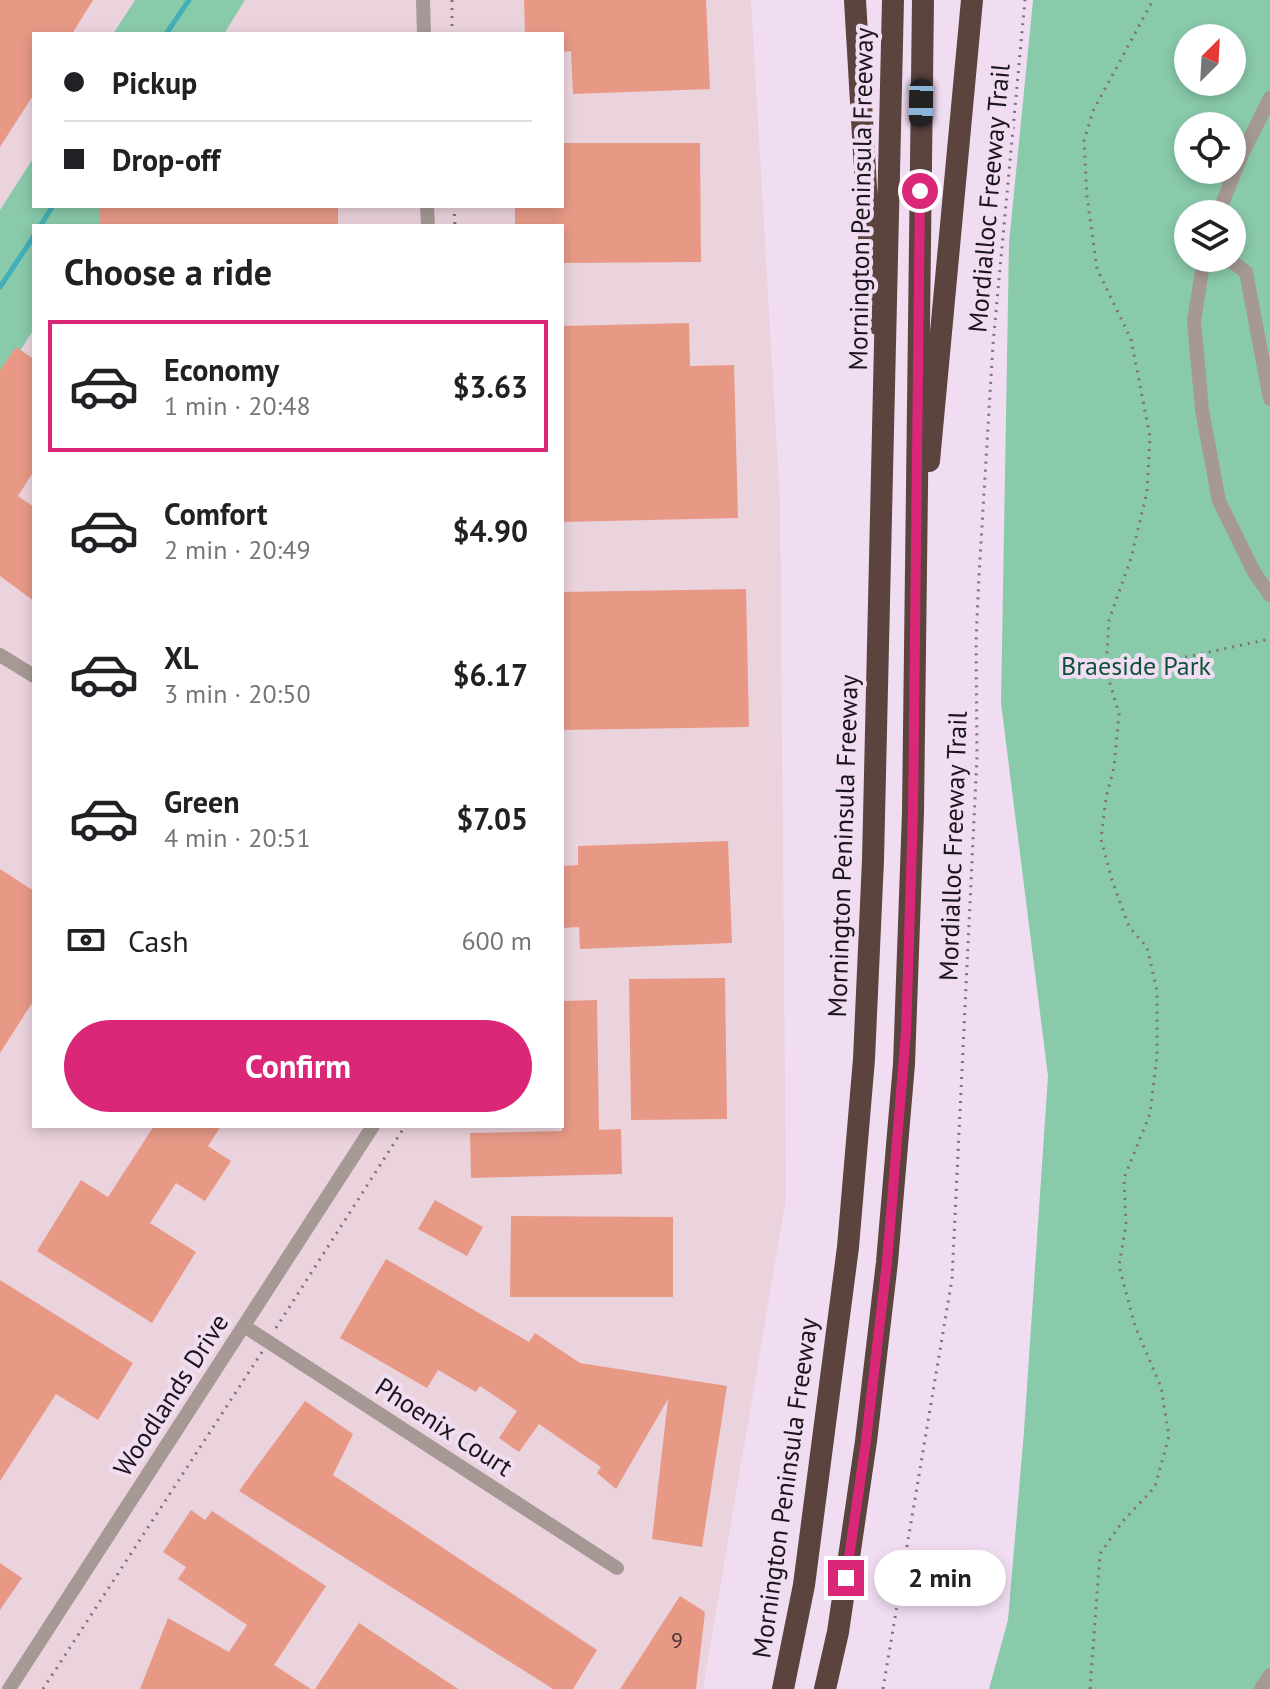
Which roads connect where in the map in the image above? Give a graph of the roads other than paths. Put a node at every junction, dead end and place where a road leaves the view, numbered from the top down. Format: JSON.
{"nodes":[{"id":1,"x":423,"y":0,"type":"edge"},
{"id":2,"x":855,"y":0,"type":"edge"},
{"id":3,"x":893,"y":0,"type":"edge"},
{"id":4,"x":923,"y":0,"type":"edge"},
{"id":5,"x":972,"y":0,"type":"edge"},
{"id":6,"x":424,"y":32,"type":"edge"},
{"id":7,"x":1270,"y":98,"type":"edge"},
{"id":8,"x":1265,"y":117,"type":"edge"},
{"id":9,"x":1224,"y":200,"type":"edge"},
{"id":10,"x":1202,"y":272,"type":"edge"},
{"id":11,"x":1246,"y":272,"type":"edge"},
{"id":12,"x":1270,"y":399,"type":"edge"},
{"id":13,"x":883,"y":484,"type":"junction"},
{"id":14,"x":1270,"y":595,"type":"edge"},
{"id":15,"x":0,"y":655,"type":"edge"},
{"id":16,"x":32,"y":675,"type":"edge"},
{"id":17,"x":904,"y":1064,"type":"junction"},
{"id":18,"x":372,"y":1128,"type":"edge"},
{"id":19,"x":244,"y":1326,"type":"junction"},
{"id":20,"x":617,"y":1568,"type":"dead end"},
{"id":21,"x":1270,"y":1675,"type":"edge"},
{"id":22,"x":9,"y":1689,"type":"edge"},
{"id":23,"x":783,"y":1689,"type":"edge"},
{"id":24,"x":825,"y":1689,"type":"edge"},
{"id":25,"x":1261,"y":1689,"type":"edge"}],
"edges":[{"from":1,"to":6,"type":"street"},
{"from":2,"to":13,"type":"highway"},
{"from":3,"to":13,"type":"highway","name":"Mornington Peninsula Freeway"},
{"from":4,"to":17,"type":"highway"},
{"from":5,"to":17,"type":"highway"},
{"from":7,"to":8,"type":"street"},
{"from":8,"to":9,"type":"street"},
{"from":10,"to":14,"type":"street"},
{"from":11,"to":12,"type":"street"},
{"from":13,"to":23,"type":"highway","name":"Mornington Peninsula Freeway"},
{"from":15,"to":16,"type":"street"},
{"from":17,"to":24,"type":"highway"},
{"from":18,"to":19,"type":"street","name":"Woodlands Drive"},
{"from":19,"to":20,"type":"street","name":"Phoenix Court"},
{"from":19,"to":22,"type":"street","name":"Woodlands Drive"},
{"from":21,"to":25,"type":"street"}]}
